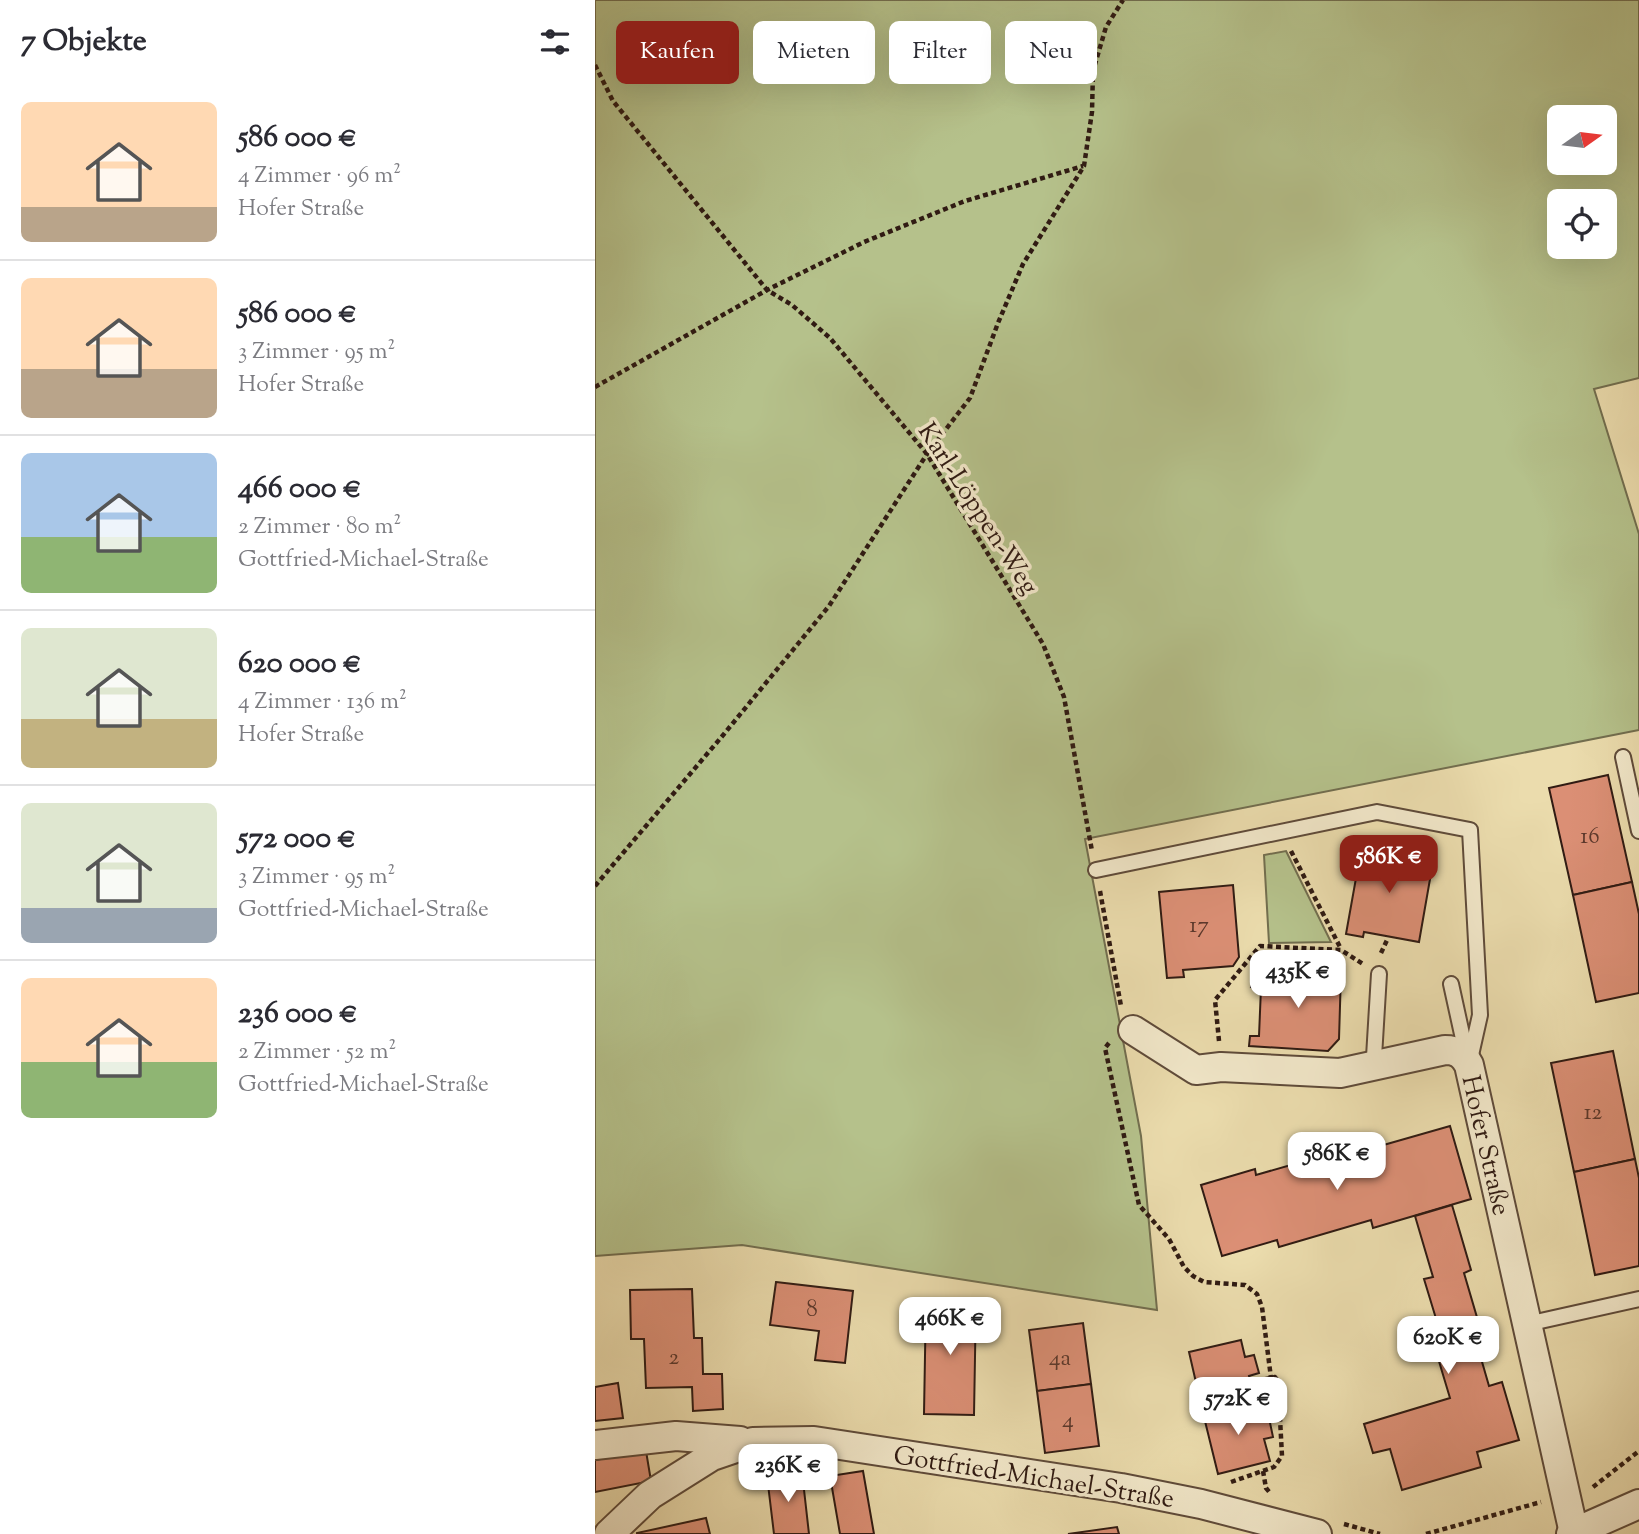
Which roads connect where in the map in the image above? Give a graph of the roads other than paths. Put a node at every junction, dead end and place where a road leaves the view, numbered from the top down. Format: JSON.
{"nodes":[{"id":1,"x":1623,"y":757,"type":"dead end"},
{"id":2,"x":1639,"y":831,"type":"edge"},
{"id":3,"x":1096,"y":870,"type":"road end"},
{"id":4,"x":1379,"y":974,"type":"road end"},
{"id":5,"x":1451,"y":984,"type":"dead end"},
{"id":6,"x":1133,"y":1030,"type":"road end"},
{"id":7,"x":1376,"y":1065,"type":"junction"},
{"id":8,"x":1469,"y":1065,"type":"junction"},
{"id":9,"x":1639,"y":1300,"type":"edge"},
{"id":10,"x":1527,"y":1324,"type":"junction"},
{"id":11,"x":753,"y":1442,"type":"junction"},
{"id":12,"x":595,"y":1445,"type":"edge"},
{"id":13,"x":1639,"y":1504,"type":"edge"},
{"id":14,"x":1573,"y":1533,"type":"edge"},
{"id":15,"x":609,"y":1534,"type":"edge"},
{"id":16,"x":1317,"y":1534,"type":"edge"}],
"edges":[{"from":1,"to":2,"type":"lane"},
{"from":3,"to":8,"type":"lane"},
{"from":4,"to":7,"type":"lane"},
{"from":5,"to":8,"type":"lane"},
{"from":6,"to":7,"type":"street","name":"Hofer Straße"},
{"from":7,"to":8,"type":"street","name":"Hofer Straße"},
{"from":8,"to":10,"type":"street","name":"Hofer Straße"},
{"from":9,"to":10,"type":"lane"},
{"from":10,"to":14,"type":"street","name":"Hofer Straße"},
{"from":11,"to":12,"type":"street"},
{"from":11,"to":15,"type":"street","name":"Gottfried-Michael-Straße"},
{"from":11,"to":16,"type":"street","name":"Gottfried-Michael-Straße"},
{"from":13,"to":14,"type":"street","name":"Hofer Straße"}]}
